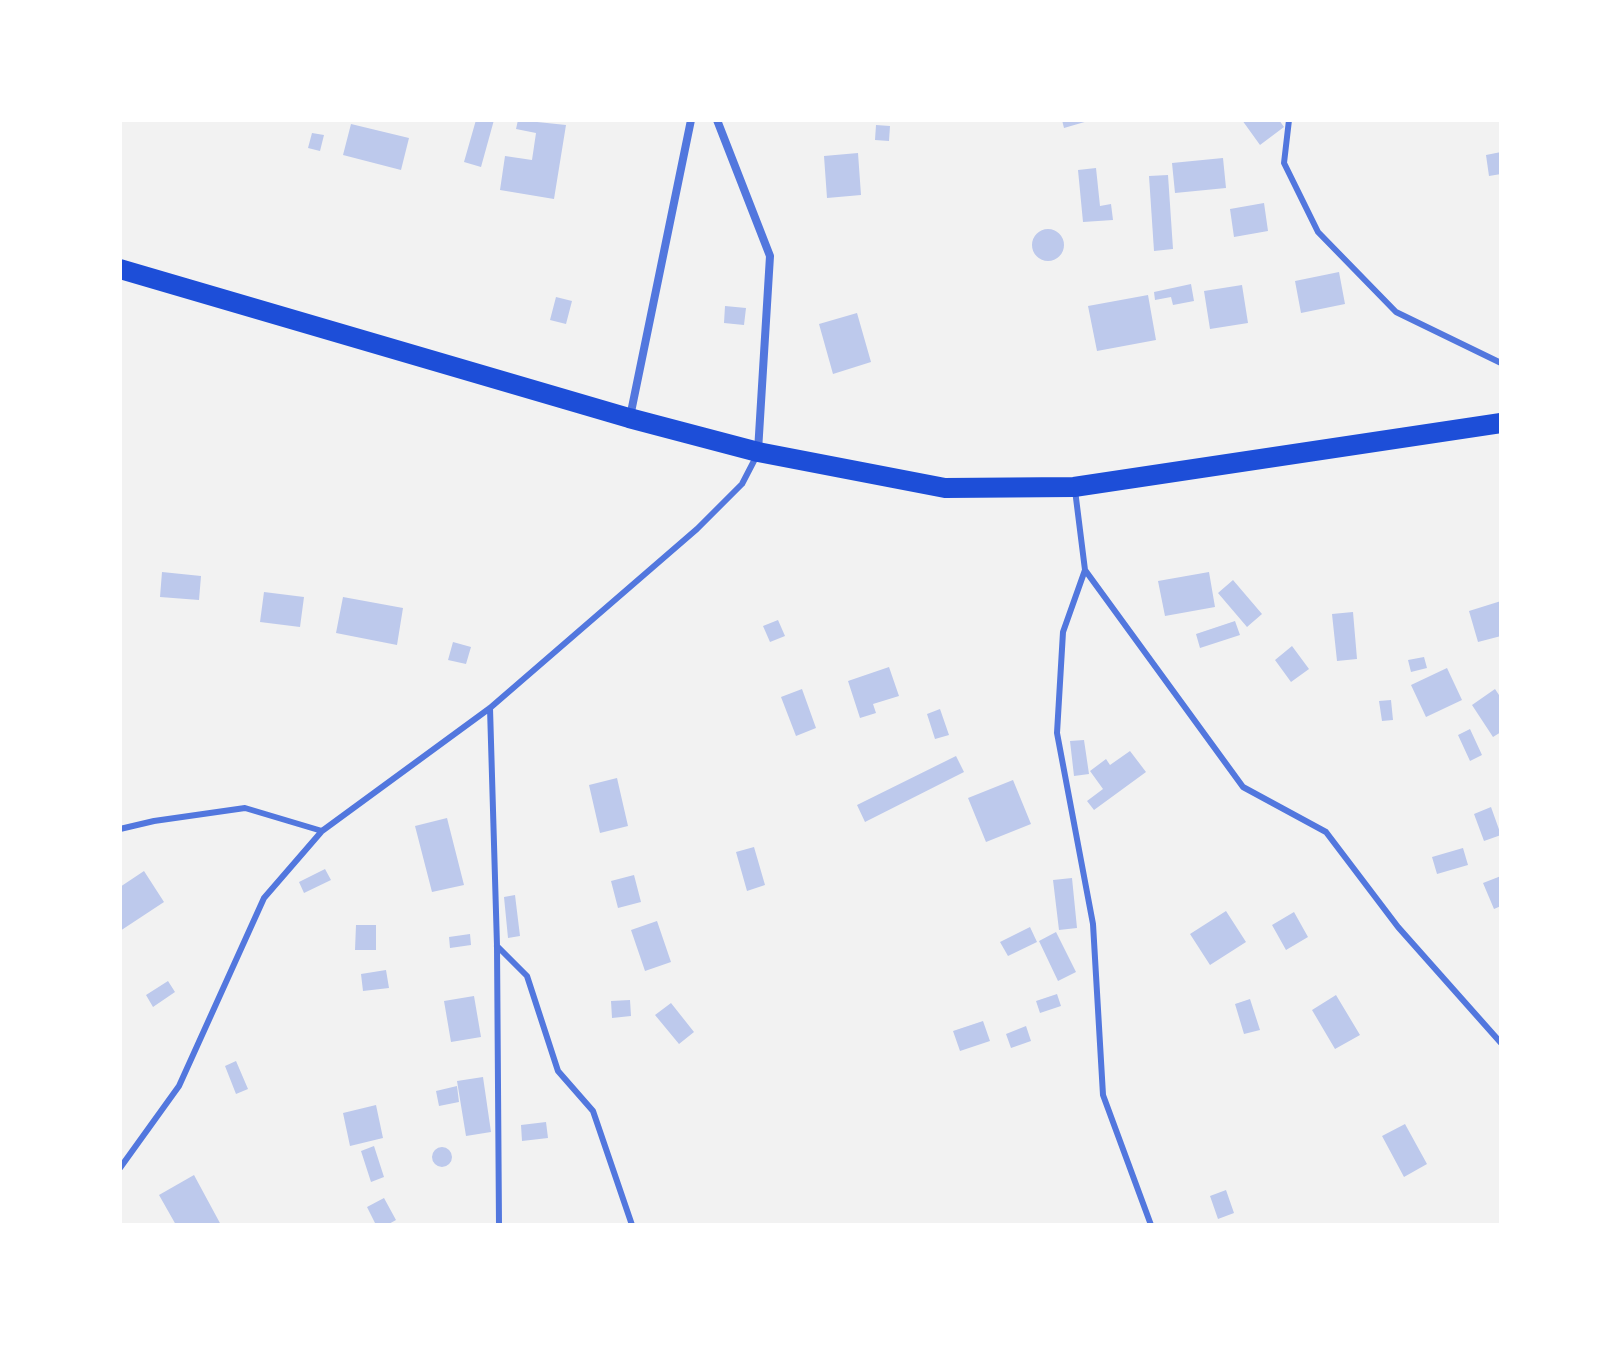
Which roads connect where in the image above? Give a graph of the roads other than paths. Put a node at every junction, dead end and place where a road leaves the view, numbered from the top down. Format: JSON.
{"nodes":[{"id":1,"x":691,"y":120,"type":"edge"},
{"id":2,"x":717,"y":120,"type":"edge"},
{"id":3,"x":1289,"y":120,"type":"edge"},
{"id":4,"x":120,"y":269,"type":"edge"},
{"id":5,"x":1501,"y":363,"type":"edge"},
{"id":6,"x":629,"y":418,"type":"junction"},
{"id":7,"x":1501,"y":423,"type":"edge"},
{"id":8,"x":758,"y":452,"type":"junction"},
{"id":9,"x":1074,"y":487,"type":"junction"},
{"id":10,"x":1085,"y":570,"type":"junction"},
{"id":11,"x":490,"y":708,"type":"junction"},
{"id":12,"x":120,"y":829,"type":"edge"},
{"id":13,"x":322,"y":831,"type":"junction"},
{"id":14,"x":497,"y":946,"type":"junction"},
{"id":15,"x":1501,"y":1043,"type":"edge"},
{"id":16,"x":120,"y":1168,"type":"edge"},
{"id":17,"x":499,"y":1225,"type":"edge"},
{"id":18,"x":632,"y":1225,"type":"edge"},
{"id":19,"x":1151,"y":1225,"type":"edge"}],
"edges":[{"from":1,"to":6,"type":"street"},
{"from":2,"to":8,"type":"street"},
{"from":3,"to":5,"type":"lane"},
{"from":4,"to":6,"type":"main road"},
{"from":6,"to":8,"type":"main road"},
{"from":7,"to":9,"type":"main road"},
{"from":8,"to":9,"type":"main road"},
{"from":8,"to":11,"type":"lane"},
{"from":9,"to":10,"type":"lane"},
{"from":10,"to":15,"type":"lane"},
{"from":10,"to":19,"type":"lane"},
{"from":11,"to":13,"type":"lane"},
{"from":11,"to":14,"type":"lane"},
{"from":12,"to":13,"type":"lane"},
{"from":13,"to":16,"type":"lane"},
{"from":14,"to":17,"type":"lane"},
{"from":14,"to":18,"type":"lane"}]}
